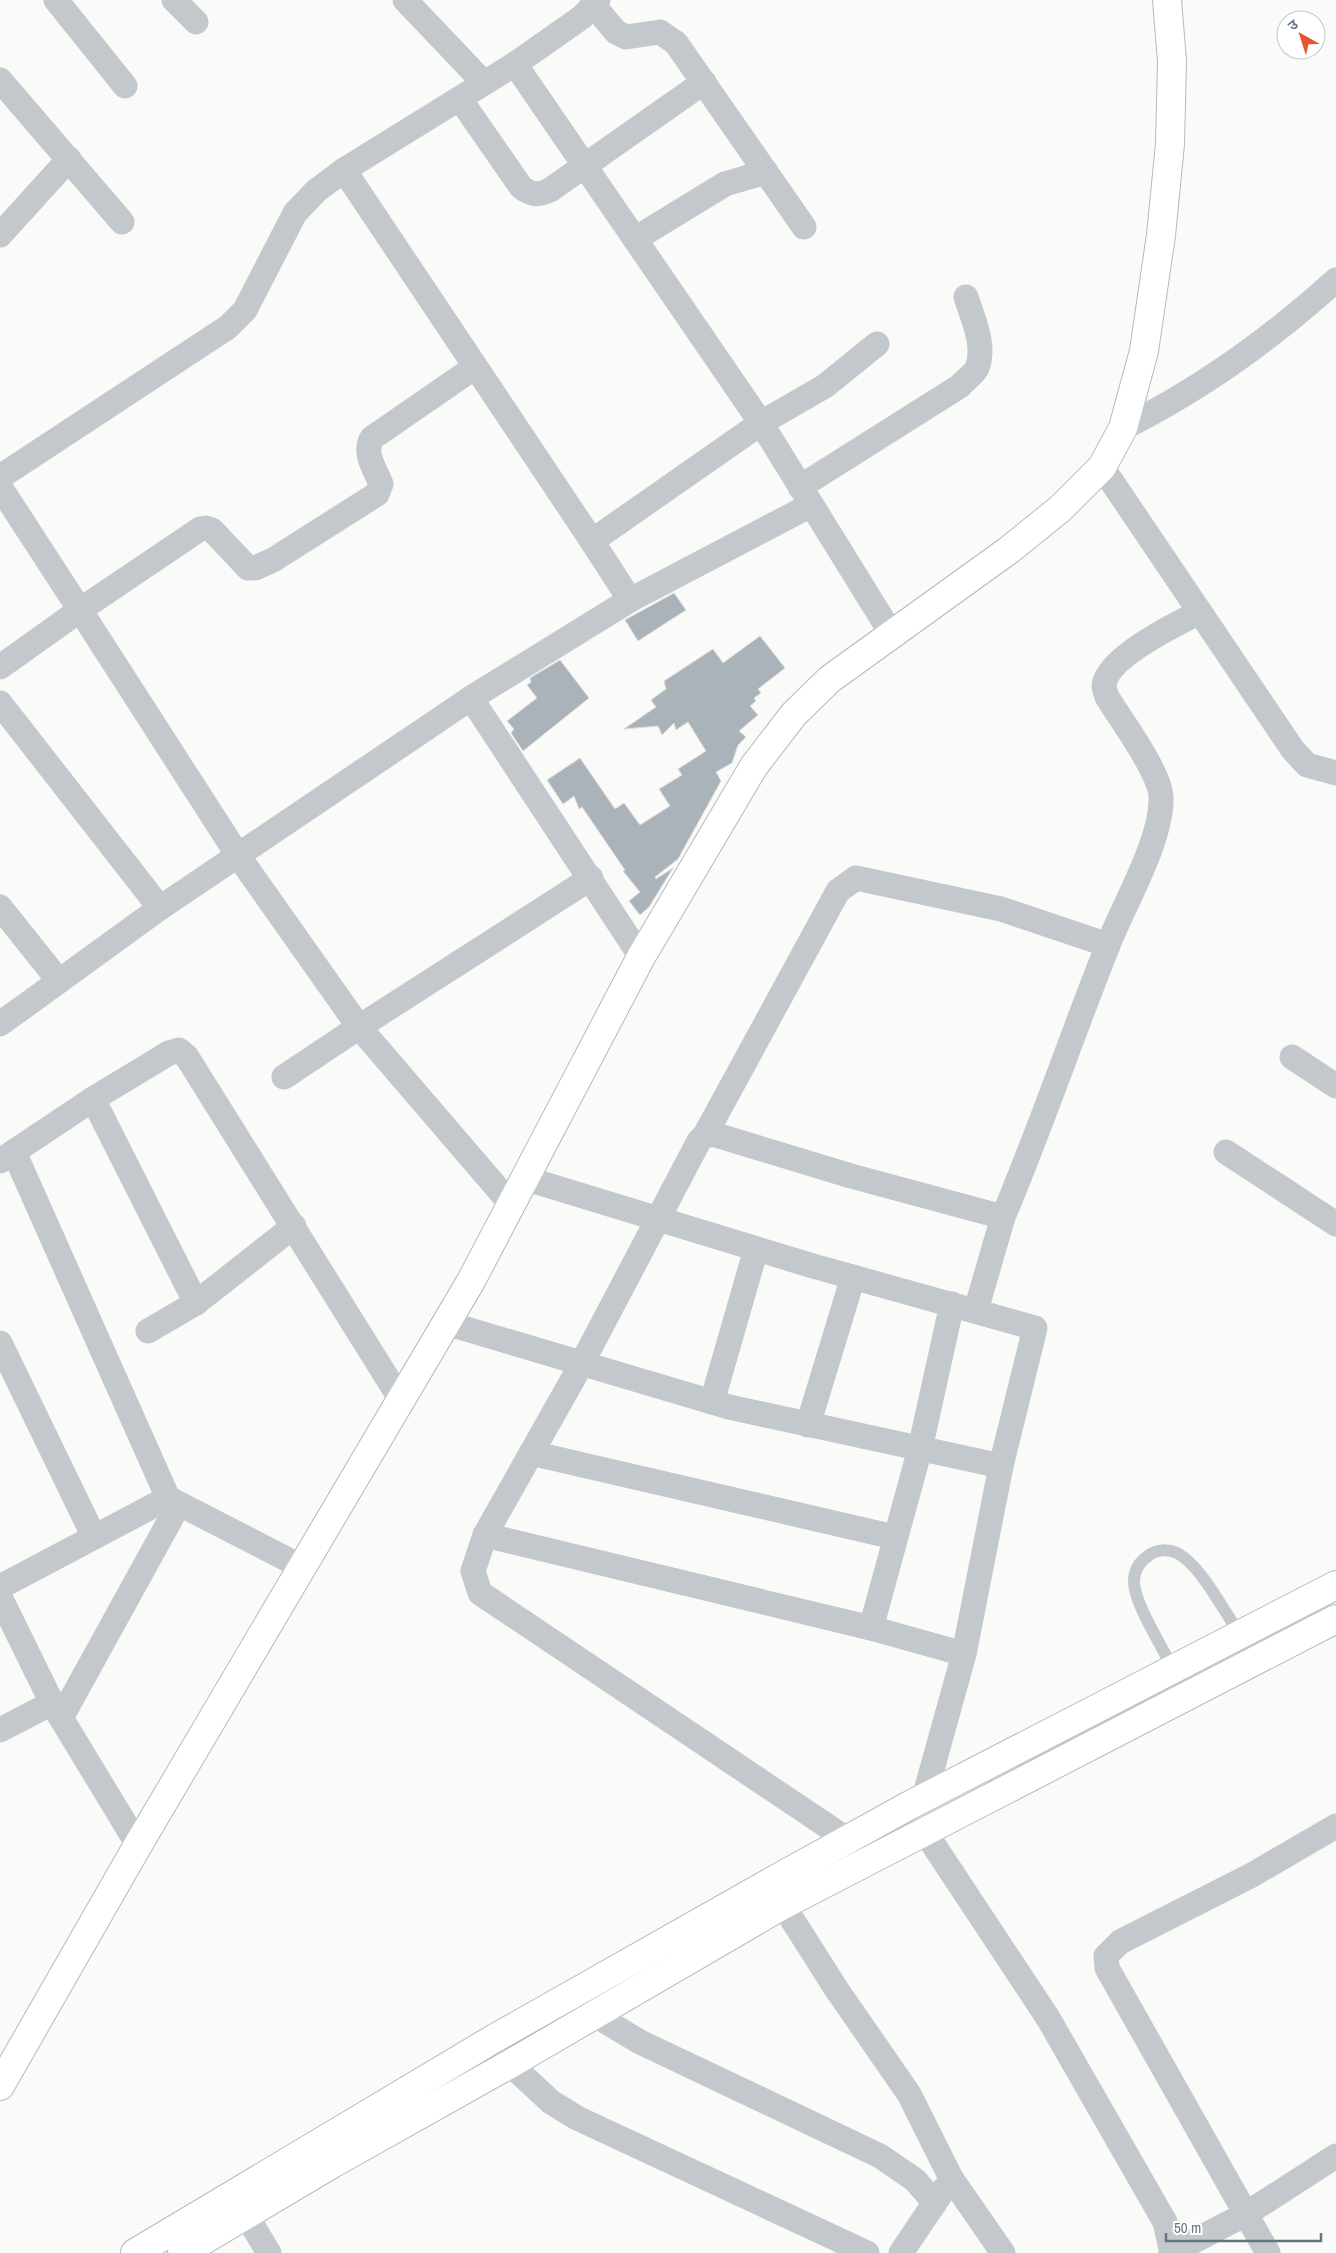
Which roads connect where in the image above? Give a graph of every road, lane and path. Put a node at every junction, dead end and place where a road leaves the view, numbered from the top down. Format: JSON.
{"nodes":[{"id":1,"x":56,"y":0,"type":"edge"},
{"id":2,"x":174,"y":0,"type":"edge"},
{"id":3,"x":405,"y":0,"type":"edge"},
{"id":4,"x":1167,"y":0,"type":"edge"},
{"id":5,"x":596,"y":3,"type":"edge"},
{"id":6,"x":196,"y":22,"type":"dead end"},
{"id":7,"x":515,"y":64,"type":"junction"},
{"id":8,"x":704,"y":82,"type":"junction"},
{"id":9,"x":484,"y":83,"type":"junction"},
{"id":10,"x":2,"y":85,"type":"edge"},
{"id":11,"x":125,"y":86,"type":"dead end"},
{"id":12,"x":460,"y":100,"type":"junction"},
{"id":13,"x":69,"y":159,"type":"junction"},
{"id":14,"x":585,"y":166,"type":"junction"},
{"id":15,"x":344,"y":170,"type":"junction"},
{"id":16,"x":766,"y":172,"type":"junction"},
{"id":17,"x":122,"y":222,"type":"dead end"},
{"id":18,"x":804,"y":227,"type":"dead end"},
{"id":19,"x":0,"y":235,"type":"edge"},
{"id":20,"x":635,"y":239,"type":"junction"},
{"id":21,"x":1336,"y":280,"type":"edge"},
{"id":22,"x":966,"y":297,"type":"dead end"},
{"id":23,"x":877,"y":344,"type":"dead end"},
{"id":24,"x":475,"y":367,"type":"junction"},
{"id":25,"x":761,"y":423,"type":"junction"},
{"id":26,"x":1123,"y":428,"type":"junction"},
{"id":27,"x":1102,"y":467,"type":"junction"},
{"id":28,"x":0,"y":476,"type":"edge"},
{"id":29,"x":0,"y":487,"type":"edge"},
{"id":30,"x":805,"y":496,"type":"junction"},
{"id":31,"x":592,"y":541,"type":"junction"},
{"id":32,"x":630,"y":600,"type":"junction"},
{"id":33,"x":80,"y":610,"type":"junction"},
{"id":34,"x":1200,"y":612,"type":"junction"},
{"id":35,"x":891,"y":633,"type":"junction"},
{"id":36,"x":0,"y":667,"type":"edge"},
{"id":37,"x":471,"y":698,"type":"junction"},
{"id":38,"x":0,"y":702,"type":"edge"},
{"id":39,"x":1336,"y":773,"type":"edge"},
{"id":40,"x":239,"y":857,"type":"junction"},
{"id":41,"x":591,"y":878,"type":"junction"},
{"id":42,"x":0,"y":907,"type":"edge"},
{"id":43,"x":160,"y":908,"type":"junction"},
{"id":44,"x":1108,"y":945,"type":"junction"},
{"id":45,"x":641,"y":957,"type":"junction"},
{"id":46,"x":59,"y":981,"type":"junction"},
{"id":47,"x":0,"y":1024,"type":"edge"},
{"id":48,"x":359,"y":1027,"type":"junction"},
{"id":49,"x":1292,"y":1058,"type":"dead end"},
{"id":50,"x":284,"y":1077,"type":"dead end"},
{"id":51,"x":1336,"y":1086,"type":"edge"},
{"id":52,"x":93,"y":1099,"type":"junction"},
{"id":53,"x":705,"y":1135,"type":"junction"},
{"id":54,"x":1226,"y":1152,"type":"dead end"},
{"id":55,"x":7,"y":1156,"type":"edge"},
{"id":56,"x":524,"y":1178,"type":"junction"},
{"id":57,"x":511,"y":1204,"type":"junction"},
{"id":58,"x":1003,"y":1217,"type":"junction"},
{"id":59,"x":658,"y":1220,"type":"junction"},
{"id":60,"x":1336,"y":1224,"type":"edge"},
{"id":61,"x":294,"y":1226,"type":"junction"},
{"id":62,"x":756,"y":1249,"type":"junction"},
{"id":63,"x":854,"y":1277,"type":"junction"},
{"id":64,"x":196,"y":1303,"type":"junction"},
{"id":65,"x":964,"y":1307,"type":"junction"},
{"id":66,"x":446,"y":1322,"type":"junction"},
{"id":67,"x":148,"y":1332,"type":"dead end"},
{"id":68,"x":0,"y":1343,"type":"edge"},
{"id":69,"x":582,"y":1364,"type":"junction"},
{"id":70,"x":401,"y":1400,"type":"junction"},
{"id":71,"x":712,"y":1402,"type":"junction"},
{"id":72,"x":808,"y":1425,"type":"junction"},
{"id":73,"x":920,"y":1449,"type":"junction"},
{"id":74,"x":531,"y":1453,"type":"junction"},
{"id":75,"x":1001,"y":1466,"type":"junction"},
{"id":76,"x":174,"y":1501,"type":"junction"},
{"id":77,"x":485,"y":1535,"type":"junction"},
{"id":78,"x":94,"y":1537,"type":"junction"},
{"id":79,"x":894,"y":1537,"type":"junction"},
{"id":80,"x":302,"y":1567,"type":"junction"},
{"id":81,"x":1336,"y":1585,"type":"edge"},
{"id":82,"x":0,"y":1587,"type":"edge"},
{"id":83,"x":0,"y":1597,"type":"edge"},
{"id":84,"x":1336,"y":1620,"type":"edge"},
{"id":85,"x":871,"y":1628,"type":"junction"},
{"id":86,"x":1240,"y":1634,"type":"junction"},
{"id":87,"x":964,"y":1654,"type":"junction"},
{"id":88,"x":1173,"y":1669,"type":"junction"},
{"id":89,"x":56,"y":1711,"type":"junction"},
{"id":90,"x":0,"y":1730,"type":"edge"},
{"id":91,"x":924,"y":1798,"type":"junction"},
{"id":92,"x":1336,"y":1827,"type":"edge"},
{"id":93,"x":925,"y":1832,"type":"junction"},
{"id":94,"x":848,"y":1840,"type":"junction"},
{"id":95,"x":138,"y":1845,"type":"junction"},
{"id":96,"x":778,"y":1893,"type":"junction"},
{"id":97,"x":595,"y":2015,"type":"junction"},
{"id":98,"x":510,"y":2064,"type":"junction"},
{"id":99,"x":0,"y":2086,"type":"edge"},
{"id":100,"x":335,"y":2147,"type":"junction"},
{"id":101,"x":1336,"y":2156,"type":"edge"},
{"id":102,"x":951,"y":2178,"type":"junction"},
{"id":103,"x":935,"y":2203,"type":"junction"},
{"id":104,"x":1246,"y":2214,"type":"junction"},
{"id":105,"x":246,"y":2215,"type":"junction"},
{"id":106,"x":135,"y":2253,"type":"edge"},
{"id":107,"x":182,"y":2253,"type":"edge"},
{"id":108,"x":269,"y":2253,"type":"edge"},
{"id":109,"x":867,"y":2253,"type":"edge"},
{"id":110,"x":902,"y":2253,"type":"edge"},
{"id":111,"x":1003,"y":2253,"type":"edge"},
{"id":112,"x":1172,"y":2253,"type":"edge"},
{"id":113,"x":1268,"y":2253,"type":"edge"}],
"edges":[{"from":1,"to":11,"type":"street"},
{"from":2,"to":6,"type":"street"},
{"from":3,"to":9,"type":"street"},
{"from":4,"to":26,"type":"main road"},
{"from":5,"to":7,"type":"street"},
{"from":5,"to":8,"type":"street"},
{"from":7,"to":9,"type":"street"},
{"from":7,"to":14,"type":"street"},
{"from":8,"to":14,"type":"street"},
{"from":8,"to":16,"type":"street"},
{"from":9,"to":12,"type":"street"},
{"from":10,"to":13,"type":"street"},
{"from":12,"to":14,"type":"street"},
{"from":12,"to":15,"type":"street"},
{"from":13,"to":17,"type":"street"},
{"from":13,"to":19,"type":"street"},
{"from":14,"to":20,"type":"street"},
{"from":15,"to":24,"type":"street"},
{"from":15,"to":28,"type":"street"},
{"from":16,"to":18,"type":"street"},
{"from":16,"to":20,"type":"street"},
{"from":20,"to":25,"type":"street"},
{"from":21,"to":26,"type":"street"},
{"from":22,"to":30,"type":"street"},
{"from":23,"to":25,"type":"street"},
{"from":24,"to":31,"type":"street"},
{"from":24,"to":33,"type":"street"},
{"from":25,"to":30,"type":"street"},
{"from":25,"to":31,"type":"street"},
{"from":26,"to":27,"type":"main road"},
{"from":27,"to":34,"type":"street"},
{"from":27,"to":35,"type":"main road"},
{"from":29,"to":33,"type":"street"},
{"from":30,"to":32,"type":"street"},
{"from":30,"to":35,"type":"street"},
{"from":31,"to":32,"type":"street"},
{"from":32,"to":37,"type":"street"},
{"from":33,"to":36,"type":"street"},
{"from":33,"to":40,"type":"street"},
{"from":34,"to":39,"type":"street"},
{"from":34,"to":44,"type":"street"},
{"from":35,"to":45,"type":"main road"},
{"from":37,"to":40,"type":"street"},
{"from":37,"to":41,"type":"street"},
{"from":38,"to":43,"type":"street"},
{"from":40,"to":43,"type":"street"},
{"from":40,"to":48,"type":"street"},
{"from":41,"to":45,"type":"street"},
{"from":41,"to":48,"type":"street"},
{"from":42,"to":46,"type":"street"},
{"from":43,"to":46,"type":"street"},
{"from":44,"to":53,"type":"street"},
{"from":44,"to":58,"type":"street"},
{"from":45,"to":56,"type":"main road"},
{"from":46,"to":47,"type":"street"},
{"from":48,"to":50,"type":"street"},
{"from":48,"to":57,"type":"street"},
{"from":49,"to":51,"type":"street"},
{"from":52,"to":55,"type":"street"},
{"from":52,"to":61,"type":"street"},
{"from":52,"to":64,"type":"street"},
{"from":53,"to":58,"type":"street"},
{"from":53,"to":59,"type":"street"},
{"from":54,"to":60,"type":"street"},
{"from":55,"to":76,"type":"street"},
{"from":56,"to":57,"type":"main road"},
{"from":56,"to":59,"type":"street"},
{"from":57,"to":66,"type":"main road"},
{"from":58,"to":65,"type":"street"},
{"from":59,"to":62,"type":"street"},
{"from":59,"to":69,"type":"street"},
{"from":61,"to":64,"type":"street"},
{"from":61,"to":70,"type":"street"},
{"from":62,"to":63,"type":"street"},
{"from":62,"to":71,"type":"street"},
{"from":63,"to":65,"type":"street"},
{"from":63,"to":72,"type":"street"},
{"from":64,"to":67,"type":"street"},
{"from":65,"to":73,"type":"street"},
{"from":65,"to":75,"type":"street"},
{"from":66,"to":69,"type":"street"},
{"from":66,"to":70,"type":"main road"},
{"from":68,"to":78,"type":"street"},
{"from":69,"to":71,"type":"street"},
{"from":69,"to":74,"type":"street"},
{"from":70,"to":80,"type":"main road"},
{"from":71,"to":72,"type":"street"},
{"from":72,"to":73,"type":"street"},
{"from":73,"to":75,"type":"street"},
{"from":73,"to":79,"type":"street"},
{"from":74,"to":77,"type":"street"},
{"from":74,"to":79,"type":"street"},
{"from":75,"to":87,"type":"street"},
{"from":76,"to":78,"type":"street"},
{"from":76,"to":80,"type":"street"},
{"from":76,"to":89,"type":"street"},
{"from":77,"to":85,"type":"street"},
{"from":77,"to":94,"type":"street"},
{"from":78,"to":82,"type":"street"},
{"from":79,"to":85,"type":"street"},
{"from":80,"to":95,"type":"main road"},
{"from":81,"to":86,"type":"main road"},
{"from":83,"to":89,"type":"street"},
{"from":84,"to":93,"type":"main road"},
{"from":85,"to":87,"type":"street"},
{"from":86,"to":88,"type":"main road"},
{"from":86,"to":88,"type":"lane"},
{"from":87,"to":91,"type":"street"},
{"from":88,"to":91,"type":"main road"},
{"from":89,"to":90,"type":"street"},
{"from":89,"to":95,"type":"street"},
{"from":91,"to":94,"type":"main road"},
{"from":92,"to":104,"type":"street"},
{"from":93,"to":96,"type":"main road"},
{"from":93,"to":112,"type":"street"},
{"from":94,"to":96,"type":"main road"},
{"from":95,"to":99,"type":"main road"},
{"from":96,"to":97,"type":"main road"},
{"from":96,"to":100,"type":"main road"},
{"from":96,"to":102,"type":"street"},
{"from":97,"to":98,"type":"main road"},
{"from":97,"to":103,"type":"street"},
{"from":98,"to":100,"type":"main road"},
{"from":98,"to":109,"type":"street"},
{"from":100,"to":105,"type":"main road"},
{"from":100,"to":106,"type":"main road"},
{"from":101,"to":104,"type":"street"},
{"from":102,"to":103,"type":"street"},
{"from":102,"to":111,"type":"street"},
{"from":103,"to":110,"type":"street"},
{"from":104,"to":112,"type":"street"},
{"from":104,"to":113,"type":"street"},
{"from":105,"to":107,"type":"main road"},
{"from":105,"to":108,"type":"street"}]}
